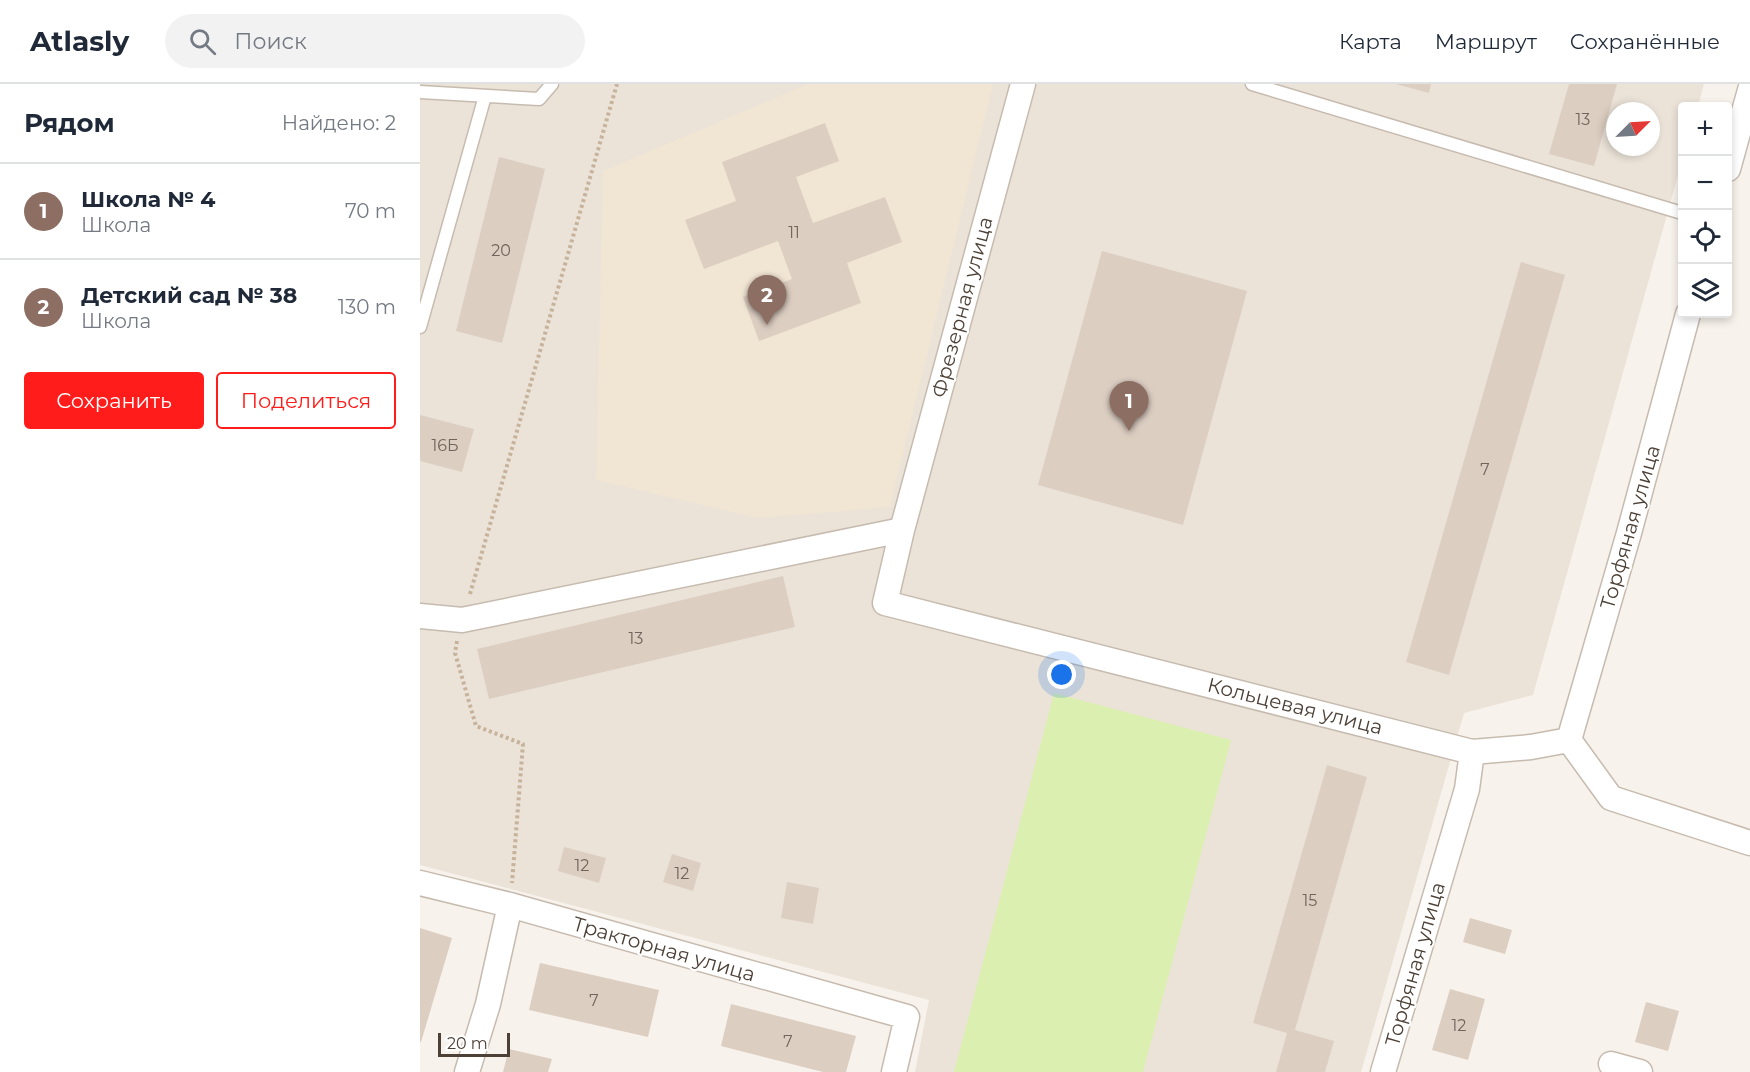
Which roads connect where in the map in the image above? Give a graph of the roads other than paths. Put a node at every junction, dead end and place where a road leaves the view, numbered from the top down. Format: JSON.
{"nodes":[{"id":1,"x":552,"y":84,"type":"edge"},
{"id":2,"x":1023,"y":84,"type":"edge"},
{"id":3,"x":1252,"y":84,"type":"edge"},
{"id":4,"x":1750,"y":90,"type":"edge"},
{"id":5,"x":420,"y":92,"type":"edge"},
{"id":6,"x":485,"y":96,"type":"junction"},
{"id":7,"x":1732,"y":156,"type":"edge"},
{"id":8,"x":1678,"y":212,"type":"edge"},
{"id":9,"x":1687,"y":318,"type":"edge"},
{"id":10,"x":420,"y":327,"type":"edge"},
{"id":11,"x":902,"y":530,"type":"junction"},
{"id":12,"x":420,"y":616,"type":"edge"},
{"id":13,"x":1569,"y":740,"type":"junction"},
{"id":14,"x":1472,"y":752,"type":"junction"},
{"id":15,"x":1750,"y":843,"type":"edge"},
{"id":16,"x":420,"y":883,"type":"edge"},
{"id":17,"x":510,"y":905,"type":"junction"},
{"id":18,"x":1611,"y":1064,"type":"dead end"},
{"id":19,"x":467,"y":1072,"type":"edge"},
{"id":20,"x":894,"y":1072,"type":"edge"},
{"id":21,"x":1383,"y":1072,"type":"edge"},
{"id":22,"x":1640,"y":1072,"type":"edge"}],
"edges":[{"from":1,"to":6,"type":"lane"},
{"from":2,"to":11,"type":"street","name":"Фрезерная улица"},
{"from":3,"to":8,"type":"lane"},
{"from":4,"to":7,"type":"street"},
{"from":5,"to":6,"type":"lane"},
{"from":6,"to":10,"type":"lane"},
{"from":9,"to":13,"type":"street","name":"Торфяная улица"},
{"from":11,"to":12,"type":"street"},
{"from":11,"to":14,"type":"street","name":"Кольцевая улица"},
{"from":13,"to":14,"type":"street","name":"Кольцевая улица"},
{"from":13,"to":15,"type":"street"},
{"from":14,"to":21,"type":"street","name":"Торфяная улица"},
{"from":16,"to":17,"type":"street","name":"Тракторная улица"},
{"from":17,"to":19,"type":"street"},
{"from":17,"to":20,"type":"street","name":"Тракторная улица"},
{"from":18,"to":22,"type":"street"}]}
